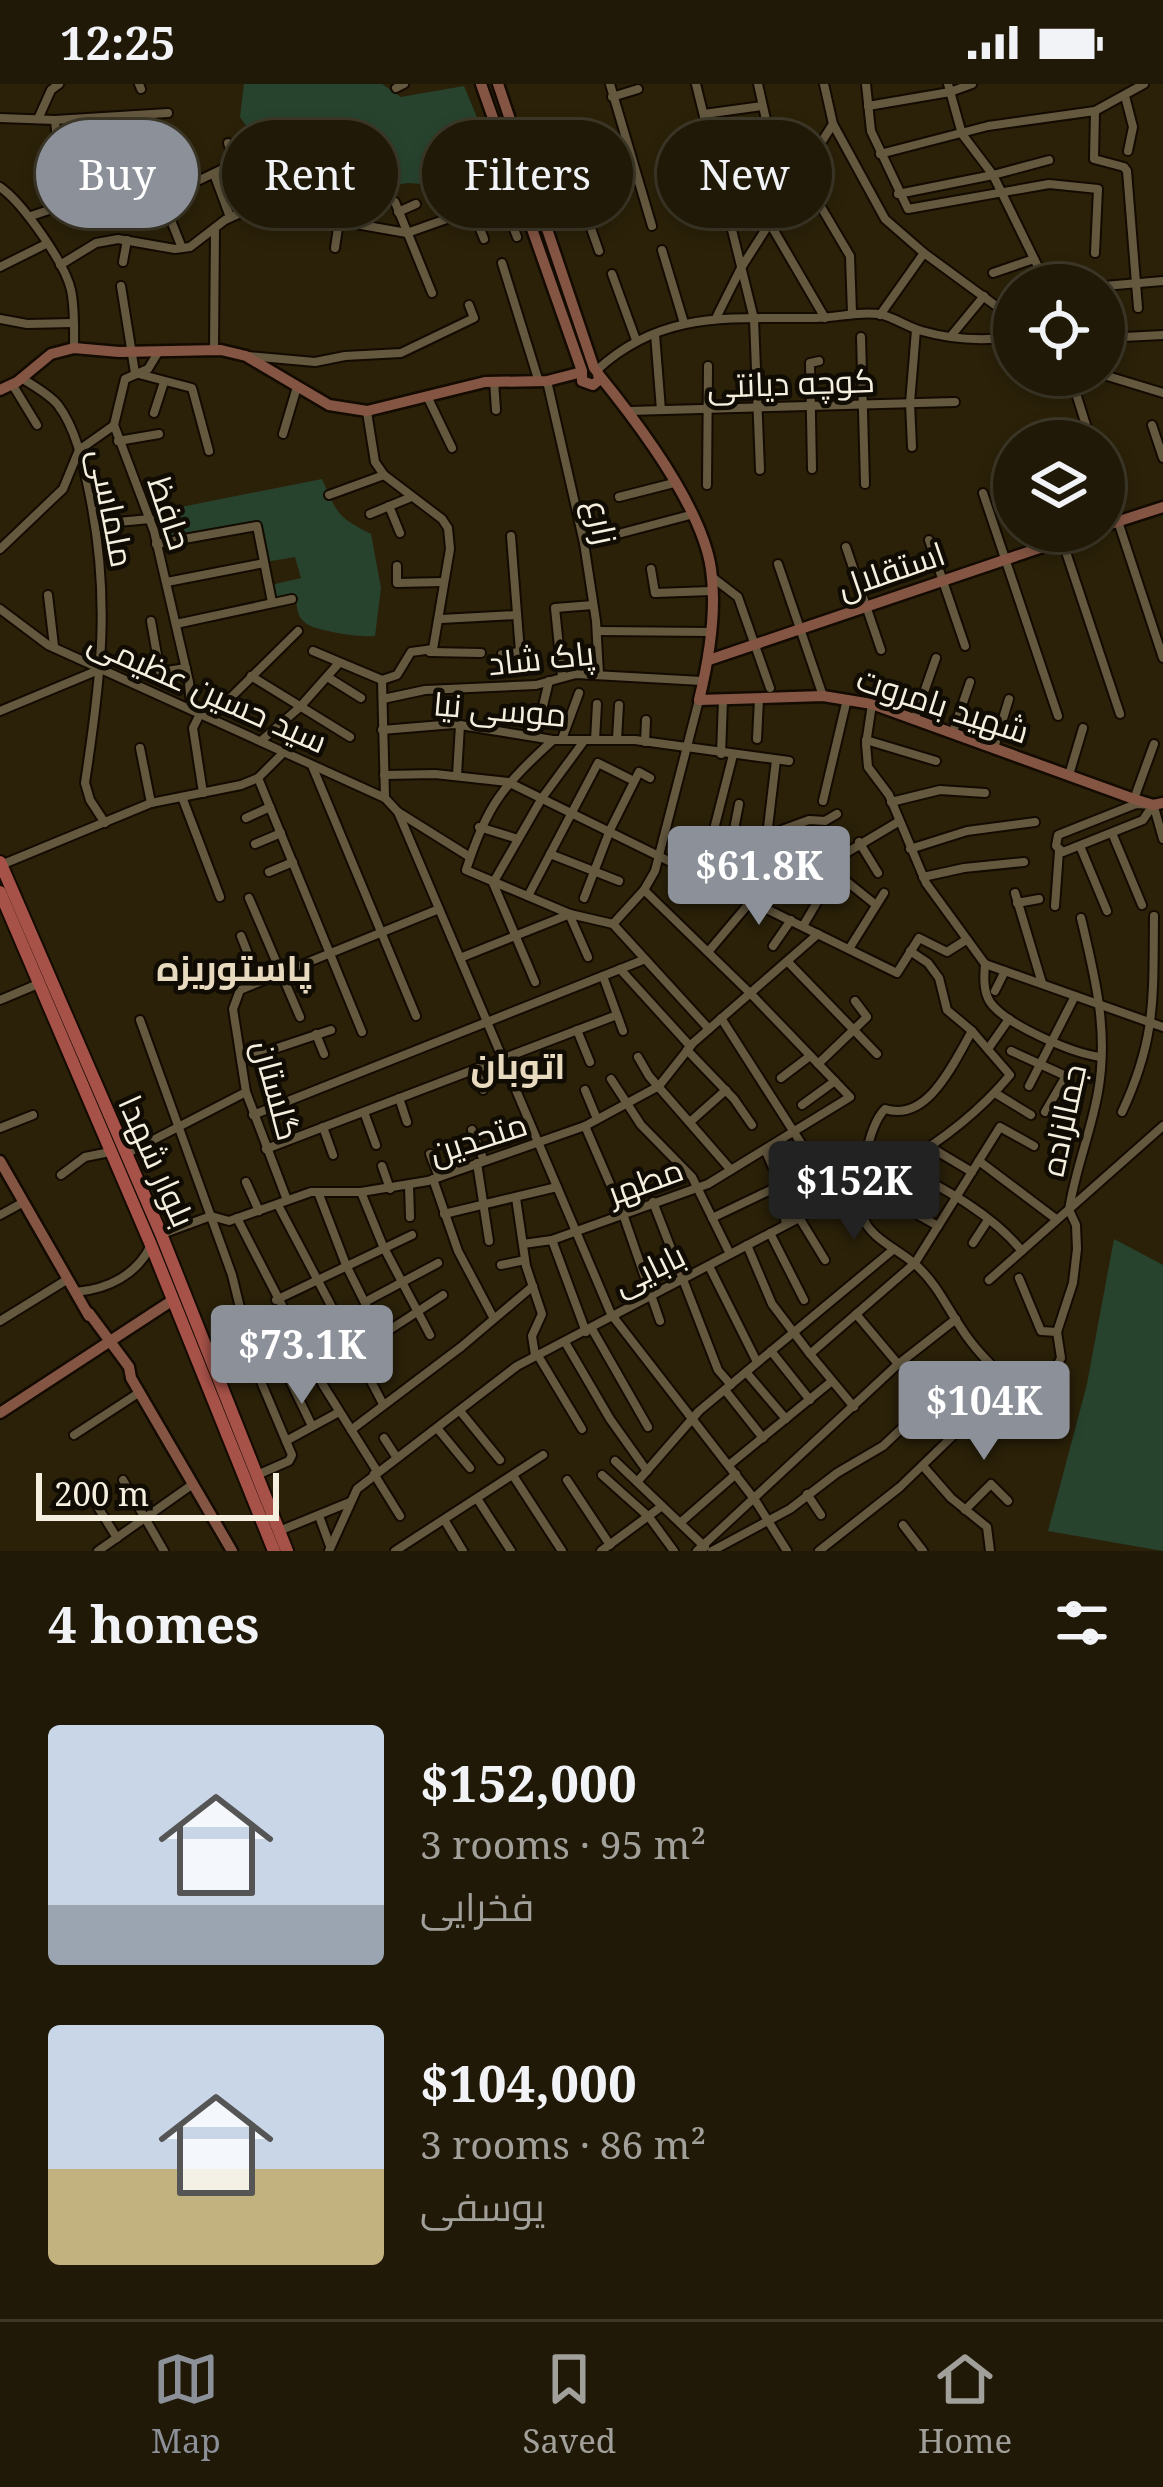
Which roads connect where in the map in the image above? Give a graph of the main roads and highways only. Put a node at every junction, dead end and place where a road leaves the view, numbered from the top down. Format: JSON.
{"nodes":[{"id":1,"x":481,"y":84,"type":"edge"},
{"id":2,"x":502,"y":85,"type":"edge"},
{"id":3,"x":495,"y":120,"type":"edge"},
{"id":4,"x":512,"y":120,"type":"edge"},
{"id":5,"x":534,"y":228,"type":"edge"},
{"id":6,"x":545,"y":228,"type":"edge"},
{"id":7,"x":590,"y":375,"type":"junction"},
{"id":8,"x":11,"y":384,"type":"edge"},
{"id":9,"x":1163,"y":506,"type":"edge"},
{"id":10,"x":1125,"y":520,"type":"edge"},
{"id":11,"x":1024,"y":552,"type":"edge"},
{"id":12,"x":709,"y":660,"type":"junction"},
{"id":13,"x":1158,"y":804,"type":"edge"},
{"id":14,"x":1,"y":863,"type":"edge"},
{"id":15,"x":0,"y":892,"type":"edge"},
{"id":16,"x":91,"y":1092,"type":"junction"},
{"id":17,"x":0,"y":1160,"type":"edge"},
{"id":18,"x":156,"y":1240,"type":"junction"},
{"id":19,"x":173,"y":1300,"type":"junction"},
{"id":20,"x":108,"y":1342,"type":"junction"},
{"id":21,"x":0,"y":1413,"type":"edge"},
{"id":22,"x":232,"y":1551,"type":"edge"},
{"id":23,"x":274,"y":1551,"type":"edge"},
{"id":24,"x":287,"y":1551,"type":"edge"}],
"edges":[{"from":1,"to":3,"type":"main road"},
{"from":2,"to":4,"type":"main road"},
{"from":5,"to":7,"type":"main road"},
{"from":6,"to":7,"type":"main road"},
{"from":7,"to":8,"type":"main road"},
{"from":7,"to":12,"type":"main road"},
{"from":9,"to":10,"type":"main road"},
{"from":11,"to":12,"type":"main road","name":"استقلال"},
{"from":12,"to":13,"type":"main road","name":"شهید بامروت"},
{"from":14,"to":16,"type":"main road","name":"بلوار شهدا"},
{"from":15,"to":16,"type":"main road","name":"بلوار شهدا"},
{"from":16,"to":18,"type":"main road","name":"بلوار شهدا"},
{"from":17,"to":20,"type":"main road"},
{"from":18,"to":19,"type":"main road","name":"بلوار شهدا"},
{"from":18,"to":24,"type":"main road","name":"بلوار شهدا"},
{"from":19,"to":20,"type":"main road"},
{"from":19,"to":23,"type":"main road","name":"بلوار شهدا"},
{"from":20,"to":21,"type":"main road"},
{"from":20,"to":22,"type":"main road"}]}
